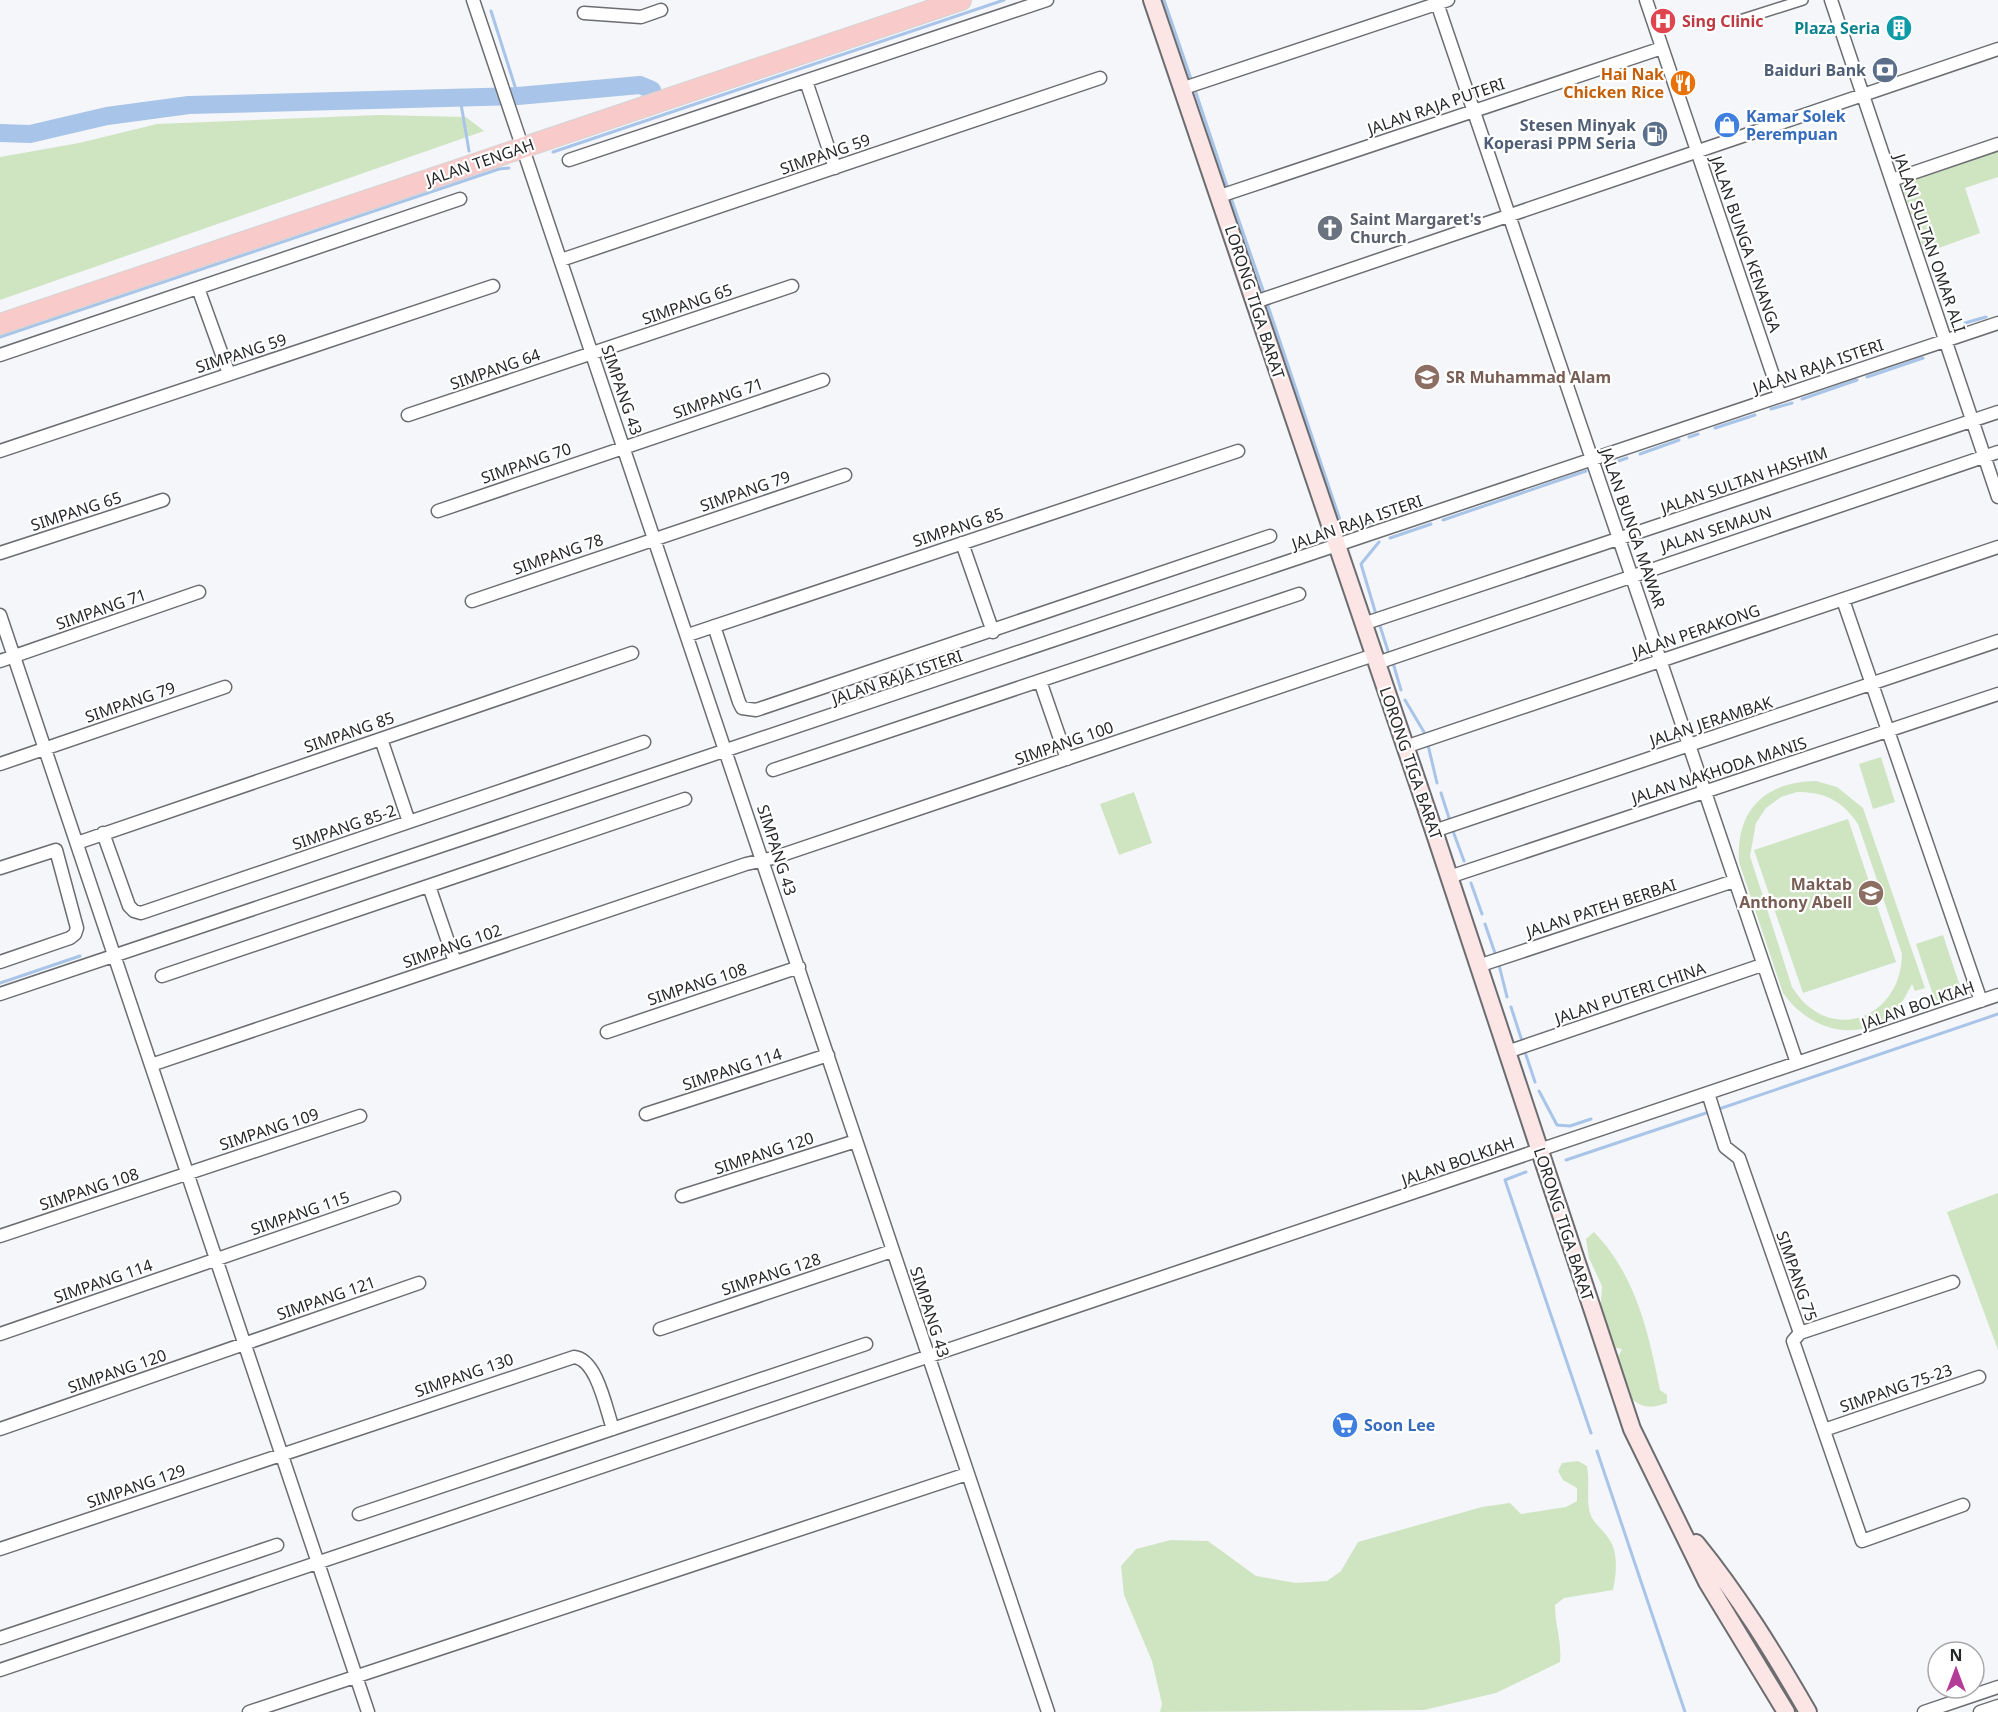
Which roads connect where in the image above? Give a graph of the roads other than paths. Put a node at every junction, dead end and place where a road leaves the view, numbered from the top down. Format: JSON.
{"nodes":[{"id":1,"x":473,"y":0,"type":"edge"},
{"id":2,"x":961,"y":0,"type":"edge"},
{"id":3,"x":1047,"y":0,"type":"edge"},
{"id":4,"x":1152,"y":0,"type":"edge"},
{"id":5,"x":1646,"y":0,"type":"edge"},
{"id":6,"x":1803,"y":0,"type":"edge"},
{"id":7,"x":1831,"y":0,"type":"edge"},
{"id":8,"x":1442,"y":2,"type":"edge"},
{"id":9,"x":660,"y":9,"type":"edge"},
{"id":10,"x":584,"y":13,"type":"dead end"},
{"id":11,"x":1740,"y":20,"type":"dead end"},
{"id":12,"x":1662,"y":48,"type":"junction"},
{"id":13,"x":1998,"y":49,"type":"edge"},
{"id":14,"x":1100,"y":78,"type":"dead end"},
{"id":15,"x":806,"y":81,"type":"junction"},
{"id":16,"x":1184,"y":88,"type":"junction"},
{"id":17,"x":1862,"y":95,"type":"junction"},
{"id":18,"x":1474,"y":111,"type":"junction"},
{"id":19,"x":1998,"y":144,"type":"edge"},
{"id":20,"x":523,"y":148,"type":"junction"},
{"id":21,"x":1697,"y":153,"type":"junction"},
{"id":22,"x":569,"y":160,"type":"dead end"},
{"id":23,"x":835,"y":168,"type":"junction"},
{"id":24,"x":1892,"y":180,"type":"junction"},
{"id":25,"x":1220,"y":196,"type":"junction"},
{"id":26,"x":460,"y":200,"type":"dead end"},
{"id":27,"x":1509,"y":216,"type":"junction"},
{"id":28,"x":561,"y":260,"type":"junction"},
{"id":29,"x":492,"y":286,"type":"dead end"},
{"id":30,"x":792,"y":286,"type":"dead end"},
{"id":31,"x":198,"y":288,"type":"junction"},
{"id":32,"x":1255,"y":302,"type":"junction"},
{"id":33,"x":1998,"y":323,"type":"edge"},
{"id":34,"x":0,"y":324,"type":"edge"},
{"id":35,"x":1946,"y":340,"type":"junction"},
{"id":36,"x":592,"y":353,"type":"junction"},
{"id":37,"x":0,"y":355,"type":"edge"},
{"id":38,"x":229,"y":375,"type":"junction"},
{"id":39,"x":823,"y":380,"type":"dead end"},
{"id":40,"x":1780,"y":396,"type":"junction"},
{"id":41,"x":1998,"y":411,"type":"edge"},
{"id":42,"x":408,"y":415,"type":"dead end"},
{"id":43,"x":1972,"y":420,"type":"junction"},
{"id":44,"x":624,"y":447,"type":"junction"},
{"id":45,"x":0,"y":451,"type":"edge"},
{"id":46,"x":1238,"y":451,"type":"dead end"},
{"id":47,"x":1998,"y":452,"type":"edge"},
{"id":48,"x":1984,"y":456,"type":"junction"},
{"id":49,"x":1593,"y":460,"type":"junction"},
{"id":50,"x":845,"y":475,"type":"dead end"},
{"id":51,"x":1998,"y":497,"type":"edge"},
{"id":52,"x":163,"y":500,"type":"dead end"},
{"id":53,"x":438,"y":511,"type":"dead end"},
{"id":54,"x":1270,"y":536,"type":"dead end"},
{"id":55,"x":655,"y":539,"type":"junction"},
{"id":56,"x":1620,"y":540,"type":"junction"},
{"id":57,"x":962,"y":543,"type":"junction"},
{"id":58,"x":1335,"y":546,"type":"junction"},
{"id":59,"x":1998,"y":547,"type":"edge"},
{"id":60,"x":0,"y":553,"type":"edge"},
{"id":61,"x":1631,"y":575,"type":"junction"},
{"id":62,"x":199,"y":592,"type":"dead end"},
{"id":63,"x":1299,"y":594,"type":"dead end"},
{"id":64,"x":1843,"y":600,"type":"junction"},
{"id":65,"x":472,"y":601,"type":"dead end"},
{"id":66,"x":0,"y":615,"type":"edge"},
{"id":67,"x":1363,"y":624,"type":"junction"},
{"id":68,"x":714,"y":626,"type":"junction"},
{"id":69,"x":993,"y":632,"type":"junction"},
{"id":70,"x":688,"y":635,"type":"junction"},
{"id":71,"x":1998,"y":641,"type":"edge"},
{"id":72,"x":632,"y":653,"type":"dead end"},
{"id":73,"x":14,"y":656,"type":"junction"},
{"id":74,"x":1376,"y":659,"type":"junction"},
{"id":75,"x":0,"y":661,"type":"edge"},
{"id":76,"x":1661,"y":662,"type":"junction"},
{"id":77,"x":1040,"y":681,"type":"junction"},
{"id":78,"x":1872,"y":685,"type":"junction"},
{"id":79,"x":225,"y":687,"type":"dead end"},
{"id":80,"x":1998,"y":694,"type":"edge"},
{"id":81,"x":1888,"y":731,"type":"junction"},
{"id":82,"x":381,"y":739,"type":"junction"},
{"id":83,"x":644,"y":742,"type":"dead end"},
{"id":84,"x":1689,"y":746,"type":"junction"},
{"id":85,"x":1405,"y":747,"type":"junction"},
{"id":86,"x":45,"y":749,"type":"junction"},
{"id":87,"x":727,"y":751,"type":"junction"},
{"id":88,"x":1067,"y":759,"type":"junction"},
{"id":89,"x":0,"y":764,"type":"edge"},
{"id":90,"x":773,"y":770,"type":"dead end"},
{"id":91,"x":1705,"y":792,"type":"junction"},
{"id":92,"x":685,"y":799,"type":"dead end"},
{"id":93,"x":409,"y":822,"type":"junction"},
{"id":94,"x":1434,"y":831,"type":"junction"},
{"id":95,"x":104,"y":833,"type":"junction"},
{"id":96,"x":76,"y":843,"type":"junction"},
{"id":97,"x":763,"y":861,"type":"junction"},
{"id":98,"x":0,"y":868,"type":"edge"},
{"id":99,"x":1449,"y":877,"type":"junction"},
{"id":100,"x":1734,"y":881,"type":"junction"},
{"id":101,"x":429,"y":886,"type":"junction"},
{"id":102,"x":114,"y":956,"type":"junction"},
{"id":103,"x":0,"y":962,"type":"edge"},
{"id":104,"x":455,"y":962,"type":"junction"},
{"id":105,"x":1762,"y":965,"type":"junction"},
{"id":106,"x":1478,"y":966,"type":"junction"},
{"id":107,"x":799,"y":968,"type":"junction"},
{"id":108,"x":162,"y":976,"type":"dead end"},
{"id":109,"x":0,"y":994,"type":"edge"},
{"id":110,"x":1998,"y":995,"type":"edge"},
{"id":111,"x":1981,"y":1001,"type":"junction"},
{"id":112,"x":607,"y":1032,"type":"dead end"},
{"id":113,"x":1507,"y":1052,"type":"junction"},
{"id":114,"x":828,"y":1055,"type":"junction"},
{"id":115,"x":1797,"y":1063,"type":"junction"},
{"id":116,"x":151,"y":1065,"type":"junction"},
{"id":117,"x":1711,"y":1104,"type":"junction"},
{"id":118,"x":646,"y":1114,"type":"dead end"},
{"id":119,"x":360,"y":1116,"type":"dead end"},
{"id":120,"x":856,"y":1141,"type":"junction"},
{"id":121,"x":1540,"y":1150,"type":"junction"},
{"id":122,"x":188,"y":1173,"type":"junction"},
{"id":123,"x":682,"y":1196,"type":"dead end"},
{"id":124,"x":394,"y":1198,"type":"dead end"},
{"id":125,"x":0,"y":1236,"type":"edge"},
{"id":126,"x":892,"y":1251,"type":"junction"},
{"id":127,"x":216,"y":1259,"type":"junction"},
{"id":128,"x":1953,"y":1282,"type":"dead end"},
{"id":129,"x":419,"y":1283,"type":"dead end"},
{"id":130,"x":660,"y":1329,"type":"dead end"},
{"id":131,"x":0,"y":1334,"type":"edge"},
{"id":132,"x":1800,"y":1334,"type":"junction"},
{"id":133,"x":245,"y":1344,"type":"junction"},
{"id":134,"x":866,"y":1344,"type":"dead end"},
{"id":135,"x":928,"y":1358,"type":"junction"},
{"id":136,"x":1979,"y":1377,"type":"dead end"},
{"id":137,"x":0,"y":1429,"type":"edge"},
{"id":138,"x":613,"y":1429,"type":"junction"},
{"id":139,"x":1824,"y":1430,"type":"junction"},
{"id":140,"x":282,"y":1454,"type":"junction"},
{"id":141,"x":967,"y":1474,"type":"junction"},
{"id":142,"x":1963,"y":1505,"type":"dead end"},
{"id":143,"x":359,"y":1514,"type":"dead end"},
{"id":144,"x":1678,"y":1522,"type":"junction"},
{"id":145,"x":277,"y":1545,"type":"dead end"},
{"id":146,"x":0,"y":1549,"type":"edge"},
{"id":147,"x":319,"y":1563,"type":"junction"},
{"id":148,"x":1,"y":1636,"type":"edge"},
{"id":149,"x":0,"y":1670,"type":"edge"},
{"id":150,"x":355,"y":1676,"type":"junction"},
{"id":151,"x":1998,"y":1686,"type":"edge"},
{"id":152,"x":1998,"y":1706,"type":"edge"},
{"id":153,"x":249,"y":1712,"type":"edge"},
{"id":154,"x":368,"y":1712,"type":"edge"},
{"id":155,"x":1048,"y":1712,"type":"edge"},
{"id":156,"x":1786,"y":1712,"type":"edge"},
{"id":157,"x":1808,"y":1712,"type":"edge"},
{"id":158,"x":1924,"y":1712,"type":"edge"},
{"id":159,"x":1980,"y":1712,"type":"edge"}],
"edges":[{"from":1,"to":20,"type":"street","name":"SIMPANG 43"},
{"from":2,"to":20,"type":"main road","name":"JALAN TENGAH"},
{"from":3,"to":15,"type":"street"},
{"from":4,"to":16,"type":"main road","name":"LORONG TIGA BARAT"},
{"from":5,"to":12,"type":"street","name":"JALAN BUNGA KENANGA"},
{"from":6,"to":11,"type":"street"},
{"from":7,"to":17,"type":"street","name":"JALAN SULTAN OMAR ALI"},
{"from":8,"to":16,"type":"street"},
{"from":8,"to":18,"type":"street","name":"JALAN BUNGA MAWAR"},
{"from":9,"to":10,"type":"street"},
{"from":12,"to":18,"type":"street","name":"JALAN RAJA PUTERI"},
{"from":12,"to":21,"type":"street","name":"JALAN BUNGA KENANGA"},
{"from":13,"to":17,"type":"street"},
{"from":14,"to":23,"type":"street","name":"SIMPANG 59"},
{"from":15,"to":22,"type":"street"},
{"from":15,"to":23,"type":"street"},
{"from":16,"to":25,"type":"main road","name":"LORONG TIGA BARAT"},
{"from":17,"to":21,"type":"street"},
{"from":17,"to":24,"type":"street","name":"JALAN SULTAN OMAR ALI"},
{"from":18,"to":25,"type":"street","name":"JALAN RAJA PUTERI"},
{"from":18,"to":27,"type":"street","name":"JALAN BUNGA MAWAR"},
{"from":19,"to":24,"type":"street"},
{"from":20,"to":28,"type":"street","name":"SIMPANG 43"},
{"from":20,"to":34,"type":"main road","name":"JALAN TENGAH"},
{"from":21,"to":27,"type":"street"},
{"from":21,"to":40,"type":"street","name":"JALAN BUNGA KENANGA"},
{"from":23,"to":28,"type":"street","name":"SIMPANG 59"},
{"from":24,"to":35,"type":"street","name":"JALAN SULTAN OMAR ALI"},
{"from":25,"to":32,"type":"main road","name":"LORONG TIGA BARAT"},
{"from":26,"to":31,"type":"street"},
{"from":27,"to":32,"type":"street"},
{"from":27,"to":49,"type":"street","name":"JALAN BUNGA MAWAR"},
{"from":28,"to":36,"type":"street","name":"SIMPANG 43"},
{"from":29,"to":38,"type":"street","name":"SIMPANG 59"},
{"from":30,"to":36,"type":"street","name":"SIMPANG 65"},
{"from":31,"to":37,"type":"street"},
{"from":31,"to":38,"type":"street"},
{"from":32,"to":58,"type":"main road","name":"LORONG TIGA BARAT"},
{"from":33,"to":35,"type":"street","name":"JALAN RAJA ISTERI"},
{"from":35,"to":40,"type":"street","name":"JALAN RAJA ISTERI"},
{"from":35,"to":43,"type":"street","name":"JALAN SULTAN OMAR ALI"},
{"from":36,"to":42,"type":"street","name":"SIMPANG 64"},
{"from":36,"to":44,"type":"street","name":"SIMPANG 43"},
{"from":38,"to":45,"type":"street","name":"SIMPANG 59"},
{"from":39,"to":44,"type":"street","name":"SIMPANG 71"},
{"from":40,"to":49,"type":"street","name":"JALAN RAJA ISTERI"},
{"from":41,"to":43,"type":"street","name":"JALAN SULTAN HASHIM"},
{"from":43,"to":48,"type":"street","name":"JALAN SULTAN OMAR ALI"},
{"from":43,"to":56,"type":"street","name":"JALAN SULTAN HASHIM"},
{"from":44,"to":53,"type":"street","name":"SIMPANG 70"},
{"from":44,"to":55,"type":"street","name":"SIMPANG 43"},
{"from":46,"to":57,"type":"street","name":"SIMPANG 85"},
{"from":47,"to":48,"type":"street","name":"JALAN SEMAUN"},
{"from":48,"to":51,"type":"street","name":"JALAN SULTAN OMAR ALI"},
{"from":48,"to":61,"type":"street","name":"JALAN SEMAUN"},
{"from":49,"to":56,"type":"street","name":"JALAN BUNGA MAWAR"},
{"from":49,"to":58,"type":"street","name":"JALAN RAJA ISTERI"},
{"from":50,"to":55,"type":"street","name":"SIMPANG 79"},
{"from":52,"to":60,"type":"street","name":"SIMPANG 65"},
{"from":54,"to":69,"type":"street"},
{"from":55,"to":65,"type":"street","name":"SIMPANG 78"},
{"from":55,"to":70,"type":"street","name":"SIMPANG 43"},
{"from":56,"to":61,"type":"street","name":"JALAN BUNGA MAWAR"},
{"from":56,"to":67,"type":"street","name":"JALAN SULTAN HASHIM"},
{"from":57,"to":68,"type":"street","name":"SIMPANG 85"},
{"from":57,"to":69,"type":"street"},
{"from":58,"to":67,"type":"main road","name":"LORONG TIGA BARAT"},
{"from":58,"to":87,"type":"street","name":"JALAN RAJA ISTERI"},
{"from":59,"to":64,"type":"street","name":"JALAN PERAKONG"},
{"from":61,"to":74,"type":"street","name":"JALAN SEMAUN"},
{"from":61,"to":76,"type":"street","name":"JALAN BUNGA MAWAR"},
{"from":62,"to":73,"type":"street","name":"SIMPANG 71"},
{"from":63,"to":77,"type":"street"},
{"from":64,"to":76,"type":"street","name":"JALAN PERAKONG"},
{"from":64,"to":78,"type":"street"},
{"from":66,"to":73,"type":"street"},
{"from":67,"to":74,"type":"main road","name":"LORONG TIGA BARAT"},
{"from":68,"to":69,"type":"street"},
{"from":68,"to":70,"type":"street","name":"SIMPANG 85"},
{"from":70,"to":87,"type":"street","name":"SIMPANG 43"},
{"from":71,"to":78,"type":"street","name":"JALAN JERAMBAK"},
{"from":72,"to":82,"type":"street","name":"SIMPANG 85"},
{"from":73,"to":75,"type":"street"},
{"from":73,"to":86,"type":"street"},
{"from":74,"to":85,"type":"main road","name":"LORONG TIGA BARAT"},
{"from":74,"to":88,"type":"street","name":"SIMPANG 100"},
{"from":76,"to":84,"type":"street","name":"JALAN BUNGA MAWAR"},
{"from":76,"to":85,"type":"street","name":"JALAN PERAKONG"},
{"from":77,"to":88,"type":"street"},
{"from":77,"to":90,"type":"street"},
{"from":78,"to":81,"type":"street"},
{"from":78,"to":84,"type":"street","name":"JALAN JERAMBAK"},
{"from":79,"to":86,"type":"street","name":"SIMPANG 79"},
{"from":80,"to":81,"type":"street","name":"JALAN NAKHODA MANIS"},
{"from":81,"to":91,"type":"street","name":"JALAN NAKHODA MANIS"},
{"from":81,"to":111,"type":"street"},
{"from":82,"to":93,"type":"street"},
{"from":82,"to":95,"type":"street","name":"SIMPANG 85"},
{"from":83,"to":93,"type":"street","name":"SIMPANG 85-2"},
{"from":84,"to":91,"type":"street","name":"JALAN BUNGA MAWAR"},
{"from":84,"to":94,"type":"street","name":"JALAN JERAMBAK"},
{"from":85,"to":94,"type":"main road","name":"LORONG TIGA BARAT"},
{"from":86,"to":89,"type":"street"},
{"from":86,"to":96,"type":"street"},
{"from":87,"to":97,"type":"street","name":"SIMPANG 43"},
{"from":87,"to":102,"type":"street","name":"JALAN RAJA ISTERI"},
{"from":88,"to":97,"type":"street","name":"SIMPANG 100"},
{"from":91,"to":99,"type":"street","name":"JALAN NAKHODA MANIS"},
{"from":91,"to":100,"type":"street","name":"JALAN BUNGA MAWAR"},
{"from":92,"to":101,"type":"street"},
{"from":93,"to":95,"type":"street","name":"SIMPANG 85-2"},
{"from":94,"to":99,"type":"main road","name":"LORONG TIGA BARAT"},
{"from":95,"to":96,"type":"street","name":"SIMPANG 85"},
{"from":96,"to":102,"type":"street"},
{"from":97,"to":104,"type":"street","name":"SIMPANG 102"},
{"from":97,"to":107,"type":"street","name":"SIMPANG 43"},
{"from":98,"to":103,"type":"street"},
{"from":99,"to":106,"type":"main road","name":"LORONG TIGA BARAT"},
{"from":100,"to":105,"type":"street","name":"JALAN BUNGA MAWAR"},
{"from":100,"to":106,"type":"street","name":"JALAN PATEH BERBAI"},
{"from":101,"to":104,"type":"street"},
{"from":101,"to":108,"type":"street"},
{"from":102,"to":109,"type":"street","name":"JALAN RAJA ISTERI"},
{"from":102,"to":116,"type":"street"},
{"from":104,"to":116,"type":"street","name":"SIMPANG 102"},
{"from":105,"to":113,"type":"street","name":"JALAN PUTERI CHINA"},
{"from":105,"to":115,"type":"street","name":"JALAN BUNGA MAWAR"},
{"from":106,"to":113,"type":"main road","name":"LORONG TIGA BARAT"},
{"from":107,"to":112,"type":"street","name":"SIMPANG 108"},
{"from":107,"to":114,"type":"street","name":"SIMPANG 43"},
{"from":110,"to":111,"type":"street","name":"JALAN BOLKIAH"},
{"from":111,"to":115,"type":"street","name":"JALAN BOLKIAH"},
{"from":113,"to":121,"type":"main road","name":"LORONG TIGA BARAT"},
{"from":114,"to":118,"type":"street","name":"SIMPANG 114"},
{"from":114,"to":120,"type":"street","name":"SIMPANG 43"},
{"from":115,"to":117,"type":"street","name":"JALAN BOLKIAH"},
{"from":116,"to":122,"type":"street"},
{"from":117,"to":121,"type":"street","name":"JALAN BOLKIAH"},
{"from":117,"to":132,"type":"street","name":"SIMPANG 75"},
{"from":119,"to":122,"type":"street","name":"SIMPANG 109"},
{"from":120,"to":123,"type":"street","name":"SIMPANG 120"},
{"from":120,"to":126,"type":"street","name":"SIMPANG 43"},
{"from":121,"to":135,"type":"street","name":"JALAN BOLKIAH"},
{"from":121,"to":144,"type":"main road","name":"LORONG TIGA BARAT"},
{"from":122,"to":125,"type":"street","name":"SIMPANG 108"},
{"from":122,"to":127,"type":"street"},
{"from":124,"to":127,"type":"street","name":"SIMPANG 115"},
{"from":126,"to":130,"type":"street","name":"SIMPANG 128"},
{"from":126,"to":135,"type":"street","name":"SIMPANG 43"},
{"from":127,"to":131,"type":"street","name":"SIMPANG 114"},
{"from":127,"to":133,"type":"street"},
{"from":128,"to":132,"type":"street"},
{"from":129,"to":133,"type":"street","name":"SIMPANG 121"},
{"from":132,"to":139,"type":"street","name":"SIMPANG 75"},
{"from":133,"to":137,"type":"street","name":"SIMPANG 120"},
{"from":133,"to":140,"type":"street"},
{"from":134,"to":138,"type":"street"},
{"from":135,"to":141,"type":"street","name":"SIMPANG 43"},
{"from":135,"to":147,"type":"street","name":"JALAN BOLKIAH"},
{"from":136,"to":139,"type":"street","name":"SIMPANG 75-23"},
{"from":138,"to":140,"type":"street","name":"SIMPANG 130"},
{"from":138,"to":143,"type":"street"},
{"from":139,"to":142,"type":"street","name":"SIMPANG 75"},
{"from":140,"to":146,"type":"street","name":"SIMPANG 129"},
{"from":140,"to":147,"type":"street"},
{"from":141,"to":150,"type":"street"},
{"from":141,"to":155,"type":"street","name":"SIMPANG 43"},
{"from":144,"to":156,"type":"main road"},
{"from":144,"to":157,"type":"main road"},
{"from":145,"to":148,"type":"street"},
{"from":147,"to":149,"type":"street","name":"JALAN BOLKIAH"},
{"from":147,"to":150,"type":"street"},
{"from":150,"to":153,"type":"street"},
{"from":150,"to":154,"type":"street"},
{"from":151,"to":158,"type":"street"},
{"from":152,"to":159,"type":"street"}]}
